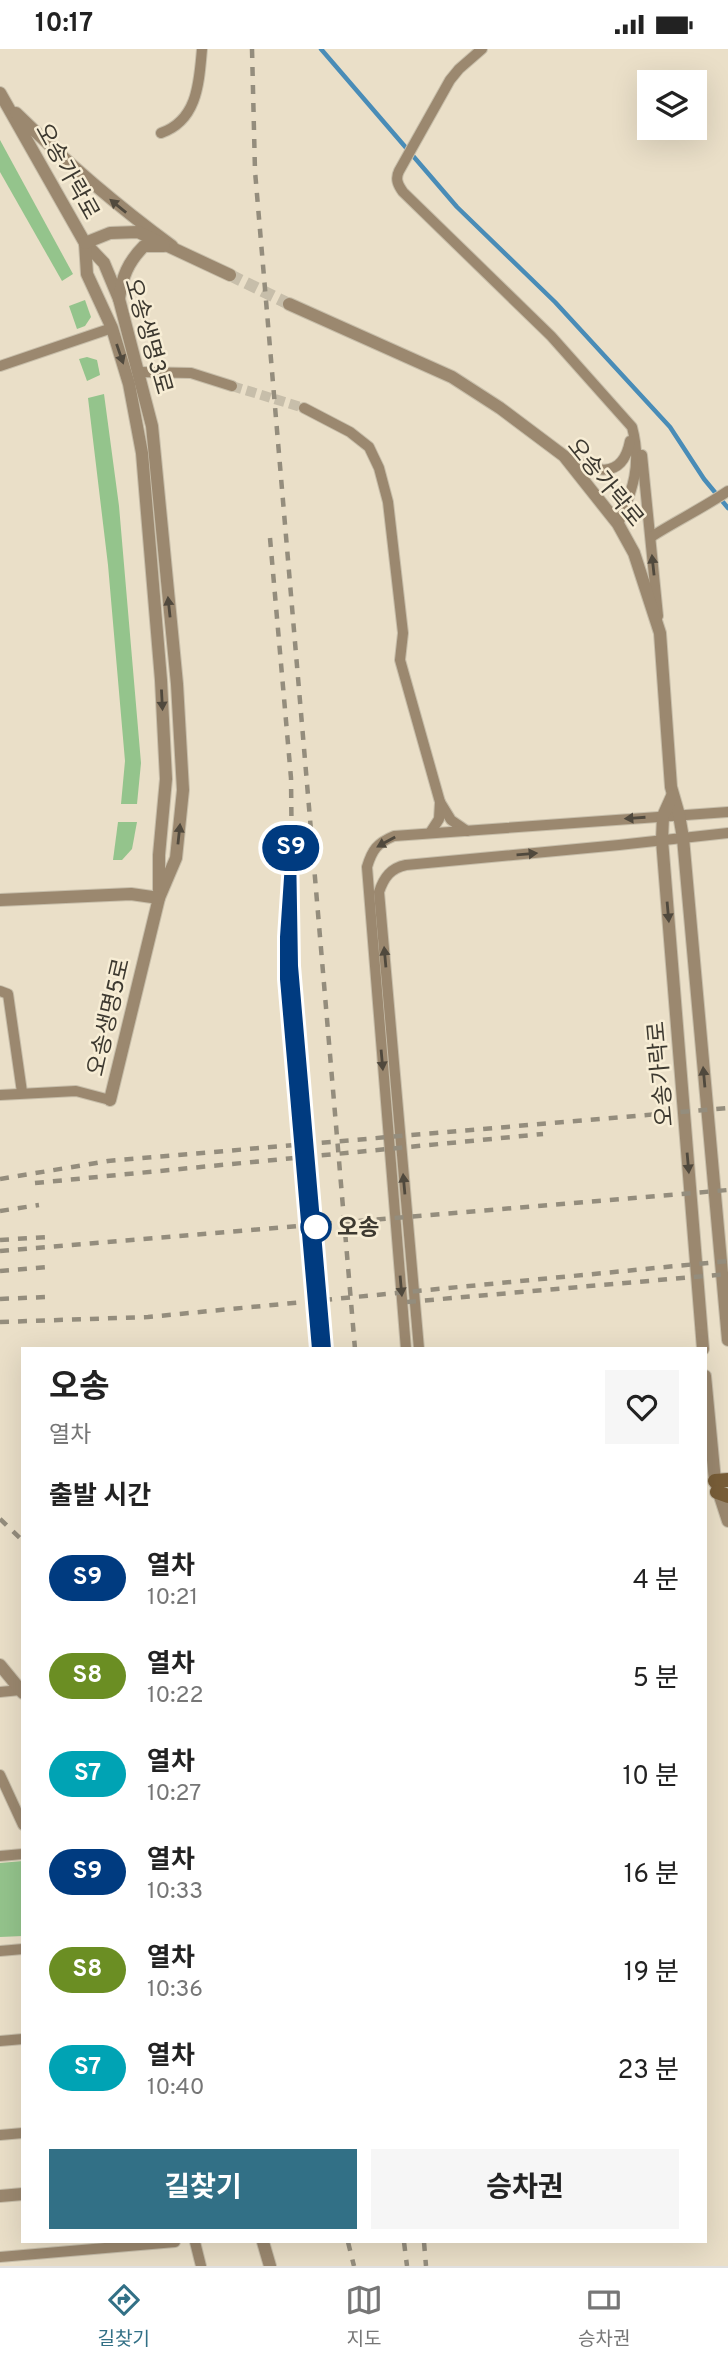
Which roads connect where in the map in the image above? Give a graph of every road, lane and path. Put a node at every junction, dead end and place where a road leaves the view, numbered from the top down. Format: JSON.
{"nodes":[{"id":1,"x":202,"y":49,"type":"edge"},
{"id":2,"x":482,"y":49,"type":"edge"},
{"id":3,"x":2,"y":97,"type":"edge"},
{"id":4,"x":161,"y":133,"type":"dead end"},
{"id":5,"x":85,"y":243,"type":"junction"},
{"id":6,"x":172,"y":246,"type":"junction"},
{"id":7,"x":230,"y":275,"type":"tunnel mouth"},
{"id":8,"x":119,"y":299,"type":"junction"},
{"id":9,"x":289,"y":304,"type":"tunnel mouth"},
{"id":10,"x":113,"y":328,"type":"junction"},
{"id":11,"x":0,"y":366,"type":"edge"},
{"id":12,"x":140,"y":372,"type":"junction"},
{"id":13,"x":232,"y":386,"type":"tunnel mouth"},
{"id":14,"x":304,"y":408,"type":"tunnel mouth"},
{"id":15,"x":632,"y":427,"type":"junction"},
{"id":16,"x":564,"y":456,"type":"junction"},
{"id":17,"x":727,"y":491,"type":"edge"},
{"id":18,"x":618,"y":524,"type":"junction"},
{"id":19,"x":650,"y":537,"type":"junction"},
{"id":20,"x":660,"y":633,"type":"junction"},
{"id":21,"x":672,"y":796,"type":"junction"},
{"id":22,"x":440,"y":802,"type":"junction"},
{"id":23,"x":728,"y":812,"type":"edge"},
{"id":24,"x":679,"y":815,"type":"junction"},
{"id":25,"x":663,"y":816,"type":"junction"},
{"id":26,"x":467,"y":831,"type":"junction"},
{"id":27,"x":728,"y":833,"type":"edge"},
{"id":28,"x":430,"y":834,"type":"junction"},
{"id":29,"x":683,"y":838,"type":"junction"},
{"id":30,"x":662,"y":840,"type":"junction"},
{"id":31,"x":159,"y":898,"type":"junction"},
{"id":32,"x":0,"y":900,"type":"edge"},
{"id":33,"x":0,"y":991,"type":"edge"},
{"id":34,"x":22,"y":1092,"type":"junction"},
{"id":35,"x":0,"y":1095,"type":"edge"},
{"id":36,"x":110,"y":1100,"type":"joint"},
{"id":37,"x":728,"y":1340,"type":"edge"},
{"id":38,"x":406,"y":1347,"type":"edge"},
{"id":39,"x":419,"y":1347,"type":"edge"},
{"id":40,"x":703,"y":1347,"type":"edge"},
{"id":41,"x":707,"y":1396,"type":"edge"},
{"id":42,"x":716,"y":1487,"type":"edge"},
{"id":43,"x":728,"y":1521,"type":"edge"},
{"id":44,"x":0,"y":1665,"type":"edge"},
{"id":45,"x":21,"y":1691,"type":"edge"},
{"id":46,"x":0,"y":1692,"type":"edge"},
{"id":47,"x":21,"y":1692,"type":"edge"},
{"id":48,"x":0,"y":1775,"type":"edge"},
{"id":49,"x":21,"y":1821,"type":"edge"},
{"id":50,"x":21,"y":1854,"type":"edge"},
{"id":51,"x":0,"y":1856,"type":"edge"},
{"id":52,"x":21,"y":1949,"type":"edge"},
{"id":53,"x":0,"y":1951,"type":"edge"},
{"id":54,"x":21,"y":2039,"type":"edge"},
{"id":55,"x":0,"y":2041,"type":"edge"},
{"id":56,"x":21,"y":2133,"type":"edge"},
{"id":57,"x":0,"y":2135,"type":"edge"},
{"id":58,"x":21,"y":2194,"type":"edge"},
{"id":59,"x":0,"y":2196,"type":"edge"},
{"id":60,"x":163,"y":2243,"type":"edge"},
{"id":61,"x":195,"y":2243,"type":"edge"},
{"id":62,"x":262,"y":2243,"type":"edge"},
{"id":63,"x":0,"y":2257,"type":"edge"},
{"id":64,"x":201,"y":2266,"type":"edge"},
{"id":65,"x":270,"y":2266,"type":"edge"}],
"edges":[{"from":1,"to":4,"type":"street"},
{"from":2,"to":15,"type":"street"},
{"from":3,"to":5,"type":"street","name":"오송가락로"},
{"from":6,"to":3,"type":"street","one_way":true},
{"from":5,"to":6,"type":"street","name":"오송가락로"},
{"from":5,"to":8,"type":"street","name":"오송생명3로"},
{"from":5,"to":10,"type":"street","name":"오송생명3로"},
{"from":6,"to":7,"type":"street","name":"오송가락로"},
{"from":6,"to":8,"type":"street"},
{"from":8,"to":12,"type":"street","name":"오송생명3로"},
{"from":9,"to":16,"type":"street","name":"오송가락로"},
{"from":10,"to":11,"type":"street"},
{"from":10,"to":31,"type":"street","name":"오송생명3로","one_way":true},
{"from":12,"to":13,"type":"street"},
{"from":31,"to":12,"type":"street","name":"오송생명3로","one_way":true},
{"from":14,"to":22,"type":"street"},
{"from":15,"to":16,"type":"street"},
{"from":15,"to":18,"type":"street"},
{"from":15,"to":19,"type":"street"},
{"from":16,"to":18,"type":"street","name":"오송가락로"},
{"from":17,"to":19,"type":"street"},
{"from":18,"to":20,"type":"street","name":"오송가락로"},
{"from":20,"to":19,"type":"street","one_way":true},
{"from":20,"to":21,"type":"street","name":"오송가락로"},
{"from":21,"to":24,"type":"street","name":"오송가락로"},
{"from":21,"to":25,"type":"street","name":"오송가락로"},
{"from":22,"to":26,"type":"street"},
{"from":22,"to":28,"type":"street"},
{"from":23,"to":24,"type":"street"},
{"from":24,"to":25,"type":"street"},
{"from":24,"to":29,"type":"street","name":"오송가락로"},
{"from":25,"to":26,"type":"street","one_way":true},
{"from":25,"to":30,"type":"street","name":"오송가락로"},
{"from":26,"to":28,"type":"street"},
{"from":27,"to":29,"type":"street"},
{"from":28,"to":38,"type":"street","one_way":true},
{"from":29,"to":30,"type":"street"},
{"from":37,"to":29,"type":"street","name":"오송가락로","one_way":true},
{"from":39,"to":30,"type":"street","one_way":true},
{"from":30,"to":40,"type":"street","name":"오송가락로","one_way":true},
{"from":31,"to":32,"type":"street"},
{"from":31,"to":36,"type":"street","name":"오송생명5로"},
{"from":33,"to":34,"type":"street"},
{"from":34,"to":35,"type":"street","name":"오송생명5로"},
{"from":34,"to":36,"type":"street","name":"오송생명5로"},
{"from":41,"to":42,"type":"street"},
{"from":42,"to":43,"type":"street"},
{"from":44,"to":45,"type":"street"},
{"from":46,"to":47,"type":"street"},
{"from":48,"to":49,"type":"street"},
{"from":50,"to":51,"type":"street"},
{"from":52,"to":53,"type":"street"},
{"from":54,"to":55,"type":"street"},
{"from":56,"to":57,"type":"street"},
{"from":58,"to":59,"type":"street"},
{"from":60,"to":63,"type":"street"},
{"from":61,"to":64,"type":"street"},
{"from":62,"to":65,"type":"street"}]}
